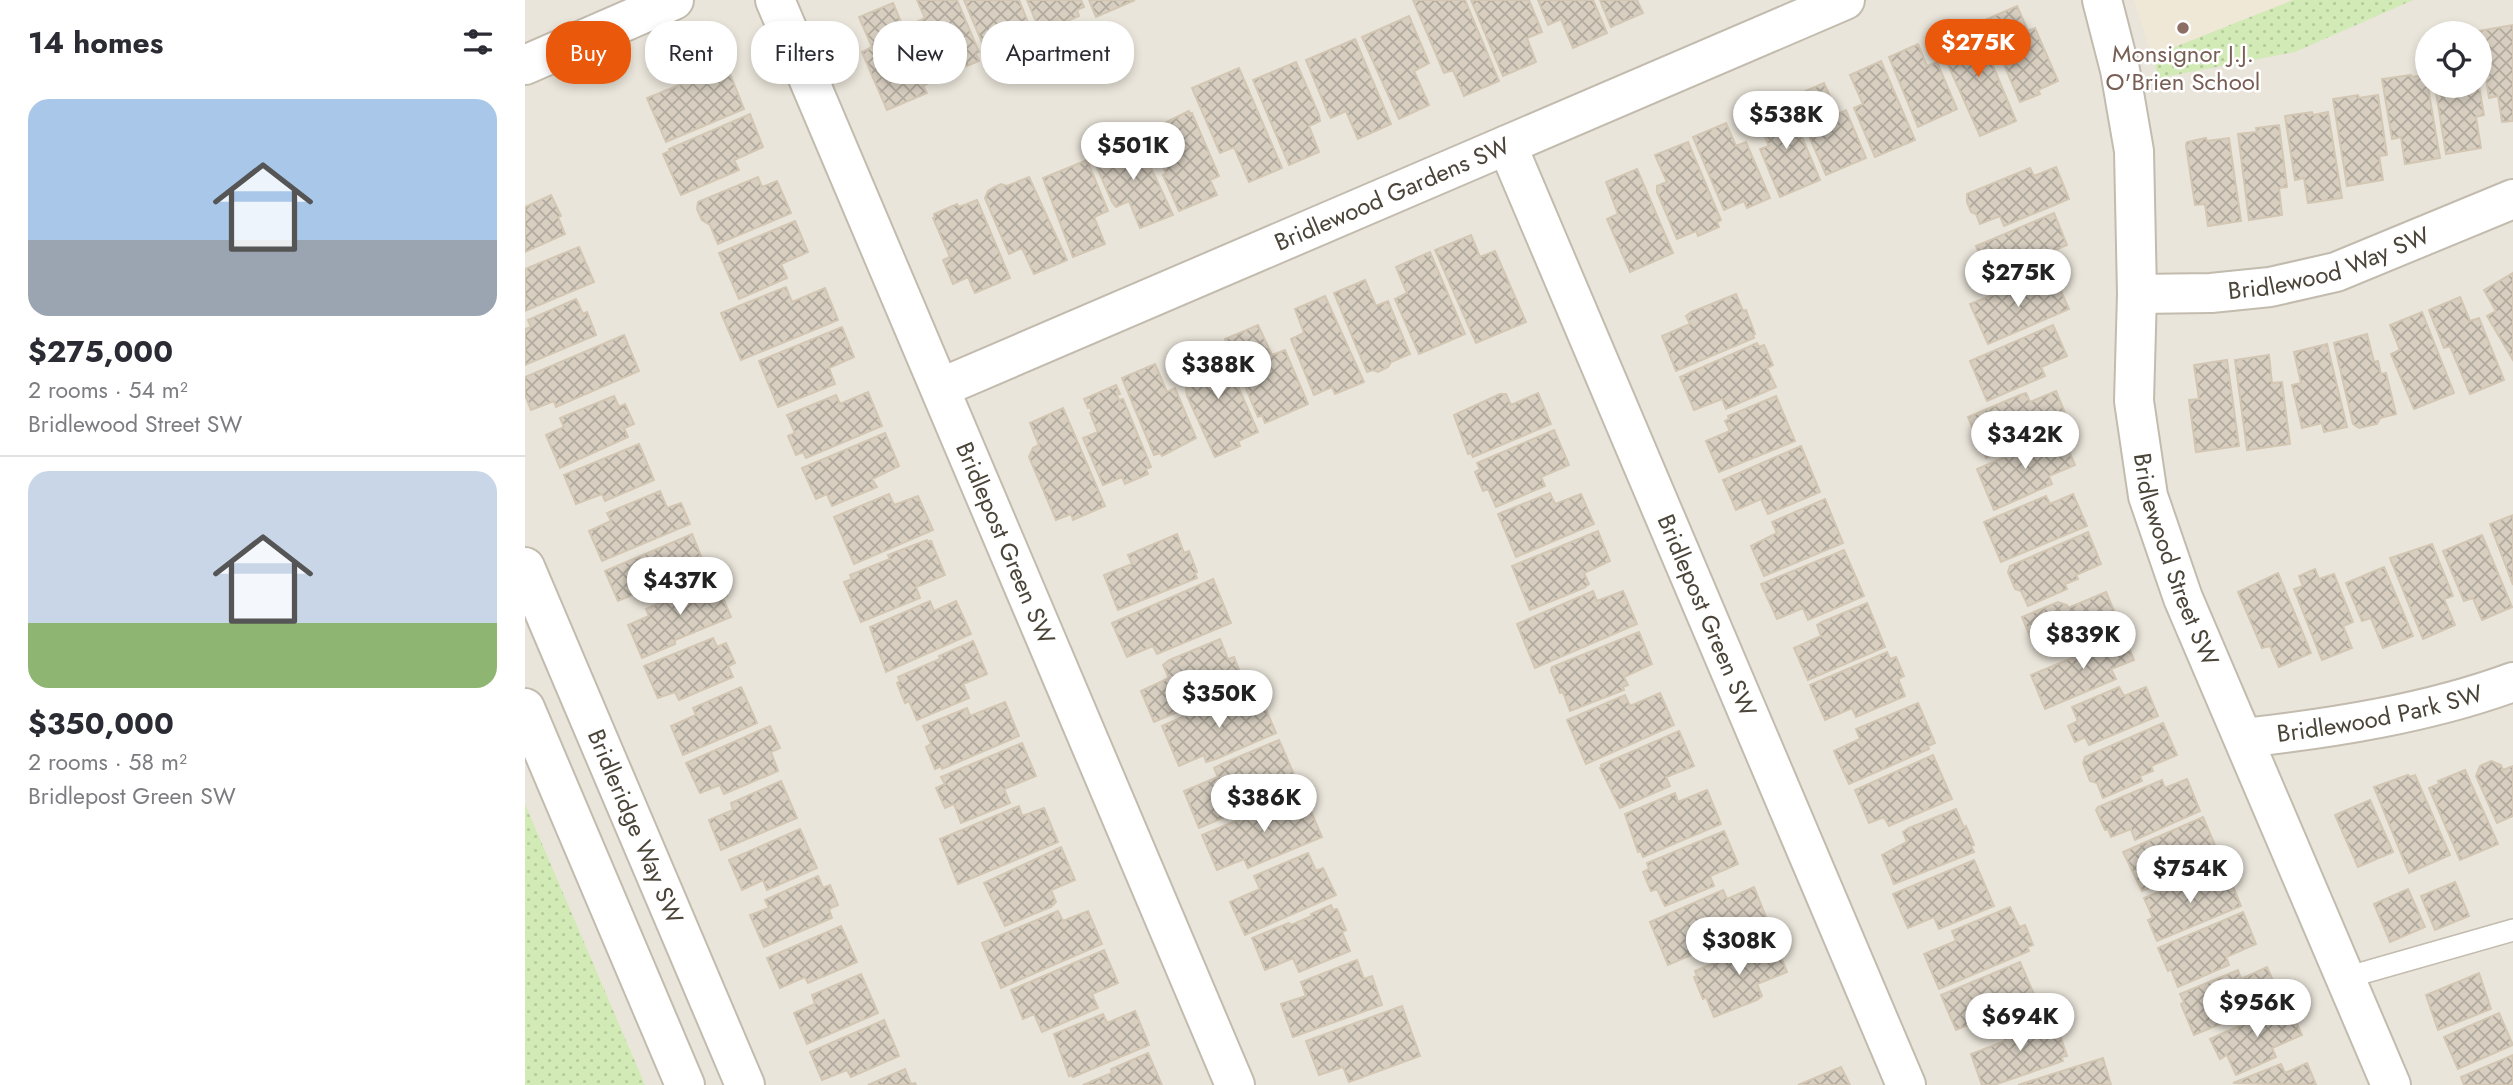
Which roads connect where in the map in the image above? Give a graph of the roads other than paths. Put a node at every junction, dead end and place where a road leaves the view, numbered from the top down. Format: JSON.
{"nodes":[{"id":1,"x":674,"y":0,"type":"edge"},
{"id":2,"x":775,"y":0,"type":"edge"},
{"id":3,"x":1845,"y":0,"type":"edge"},
{"id":4,"x":2102,"y":0,"type":"edge"},
{"id":5,"x":525,"y":65,"type":"edge"},
{"id":6,"x":1507,"y":145,"type":"junction"},
{"id":7,"x":2513,"y":199,"type":"edge"},
{"id":8,"x":2137,"y":294,"type":"junction"},
{"id":9,"x":940,"y":388,"type":"junction"},
{"id":10,"x":525,"y":566,"type":"edge"},
{"id":11,"x":2513,"y":682,"type":"edge"},
{"id":12,"x":525,"y":708,"type":"edge"},
{"id":13,"x":2244,"y":738,"type":"junction"},
{"id":14,"x":625,"y":804,"type":"junction"},
{"id":15,"x":575,"y":826,"type":"junction"},
{"id":16,"x":2513,"y":930,"type":"edge"},
{"id":17,"x":2345,"y":978,"type":"junction"},
{"id":18,"x":685,"y":1085,"type":"edge"},
{"id":19,"x":745,"y":1085,"type":"edge"},
{"id":20,"x":1235,"y":1085,"type":"edge"},
{"id":21,"x":1906,"y":1085,"type":"edge"},
{"id":22,"x":2391,"y":1085,"type":"edge"}],
"edges":[{"from":1,"to":5,"type":"street"},
{"from":2,"to":9,"type":"street","name":"Bridlepost Green SW"},
{"from":3,"to":6,"type":"street","name":"Bridlewood Gardens SW"},
{"from":4,"to":8,"type":"street","name":"Bridlewood Street SW"},
{"from":6,"to":9,"type":"street","name":"Bridlewood Gardens SW"},
{"from":6,"to":21,"type":"street","name":"Bridlepost Green SW"},
{"from":7,"to":8,"type":"street","name":"Bridlewood Way SW"},
{"from":8,"to":13,"type":"street","name":"Bridlewood Street SW"},
{"from":9,"to":20,"type":"street","name":"Bridlepost Green SW"},
{"from":10,"to":14,"type":"street","name":"Bridleridge Way SW"},
{"from":11,"to":13,"type":"street","name":"Bridlewood Park SW"},
{"from":12,"to":15,"type":"street"},
{"from":13,"to":17,"type":"street","name":"Bridlewood Street SW"},
{"from":14,"to":15,"type":"street"},
{"from":14,"to":19,"type":"street","name":"Bridleridge Way SW"},
{"from":15,"to":18,"type":"street"},
{"from":16,"to":17,"type":"lane"},
{"from":17,"to":22,"type":"street","name":"Bridlewood Street SW"}]}
